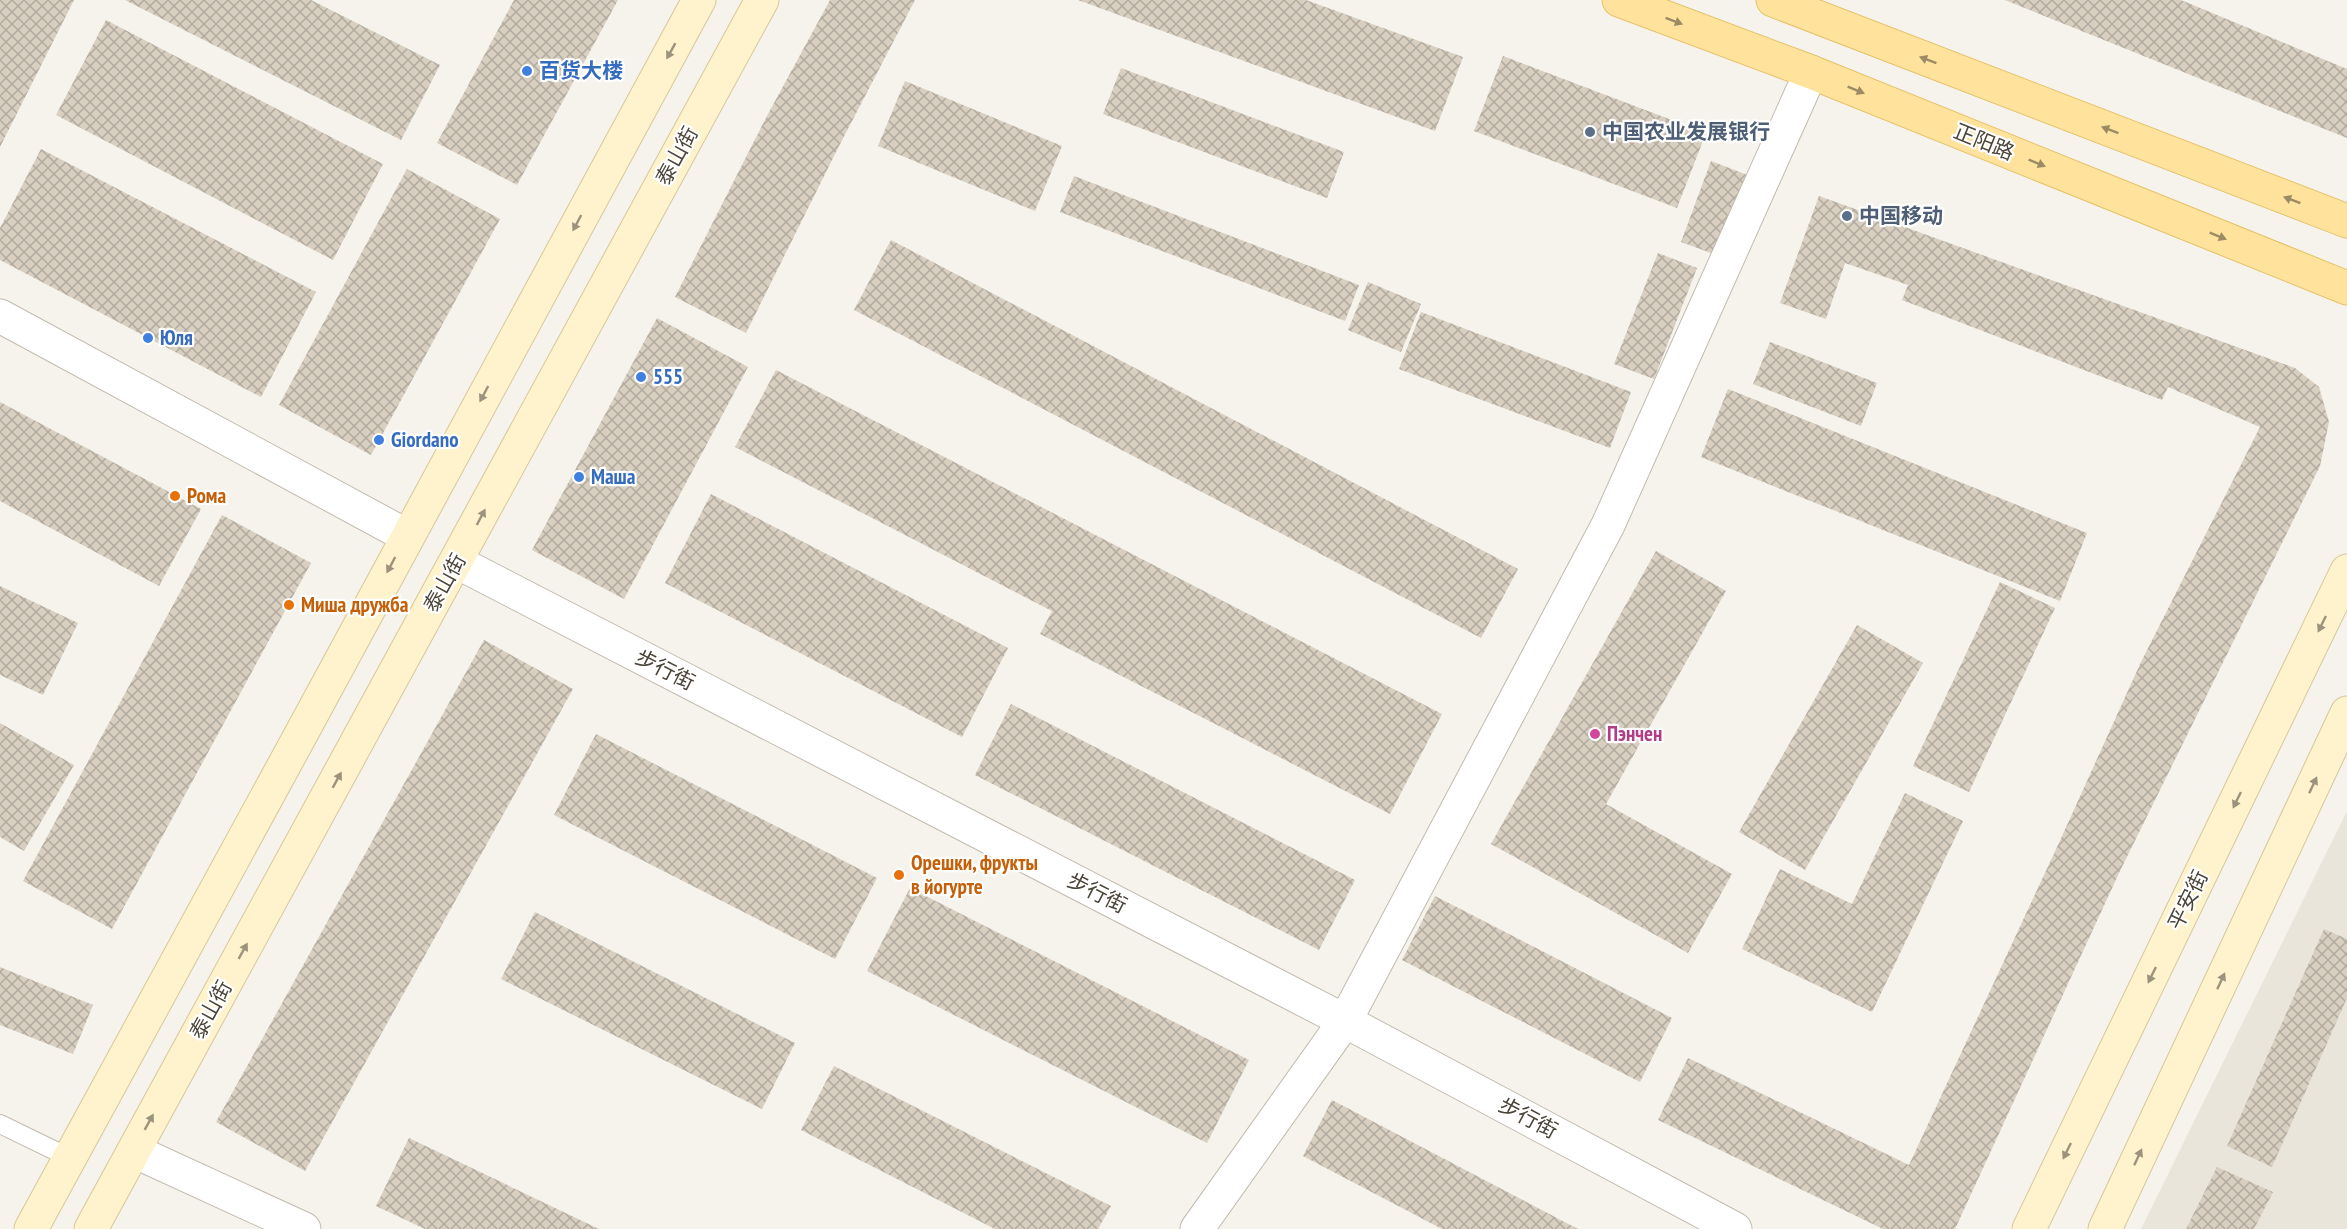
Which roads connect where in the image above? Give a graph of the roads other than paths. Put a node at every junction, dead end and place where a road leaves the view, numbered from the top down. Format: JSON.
{"nodes":[{"id":1,"x":699,"y":0,"type":"edge"},
{"id":2,"x":762,"y":0,"type":"edge"},
{"id":3,"x":1620,"y":0,"type":"edge"},
{"id":4,"x":1773,"y":0,"type":"edge"},
{"id":5,"x":1811,"y":72,"type":"junction"},
{"id":6,"x":2347,"y":220,"type":"edge"},
{"id":7,"x":2347,"y":288,"type":"edge"},
{"id":8,"x":0,"y":316,"type":"edge"},
{"id":9,"x":407,"y":536,"type":"junction"},
{"id":10,"x":457,"y":562,"type":"junction"},
{"id":11,"x":2347,"y":572,"type":"edge"},
{"id":12,"x":2347,"y":713,"type":"edge"},
{"id":13,"x":1345,"y":1021,"type":"junction"},
{"id":14,"x":0,"y":1124,"type":"edge"},
{"id":15,"x":134,"y":1151,"type":"junction"},
{"id":16,"x":70,"y":1158,"type":"junction"},
{"id":17,"x":30,"y":1229,"type":"edge"},
{"id":18,"x":91,"y":1229,"type":"edge"},
{"id":19,"x":304,"y":1229,"type":"edge"},
{"id":20,"x":1197,"y":1229,"type":"edge"},
{"id":21,"x":1735,"y":1229,"type":"edge"},
{"id":22,"x":2029,"y":1229,"type":"edge"},
{"id":23,"x":2104,"y":1229,"type":"edge"}],
"edges":[{"from":1,"to":9,"type":"main road","one_way":true},
{"from":10,"to":2,"type":"main road","name":"泰山街","one_way":true},
{"from":3,"to":5,"type":"main road","name":"正阳路","one_way":true},
{"from":6,"to":4,"type":"main road","one_way":true},
{"from":5,"to":7,"type":"main road","name":"正阳路","one_way":true},
{"from":5,"to":13,"type":"street"},
{"from":8,"to":9,"type":"street"},
{"from":9,"to":16,"type":"main road","one_way":true},
{"from":10,"to":13,"type":"street","name":"步行街"},
{"from":15,"to":10,"type":"main road","name":"泰山街","one_way":true},
{"from":11,"to":22,"type":"main road","name":"平安街","one_way":true},
{"from":23,"to":12,"type":"main road","one_way":true},
{"from":13,"to":20,"type":"street"},
{"from":13,"to":21,"type":"street","name":"步行街"},
{"from":14,"to":16,"type":"lane"},
{"from":15,"to":18,"type":"main road","name":"泰山街"},
{"from":15,"to":19,"type":"street"},
{"from":16,"to":17,"type":"main road"}]}
